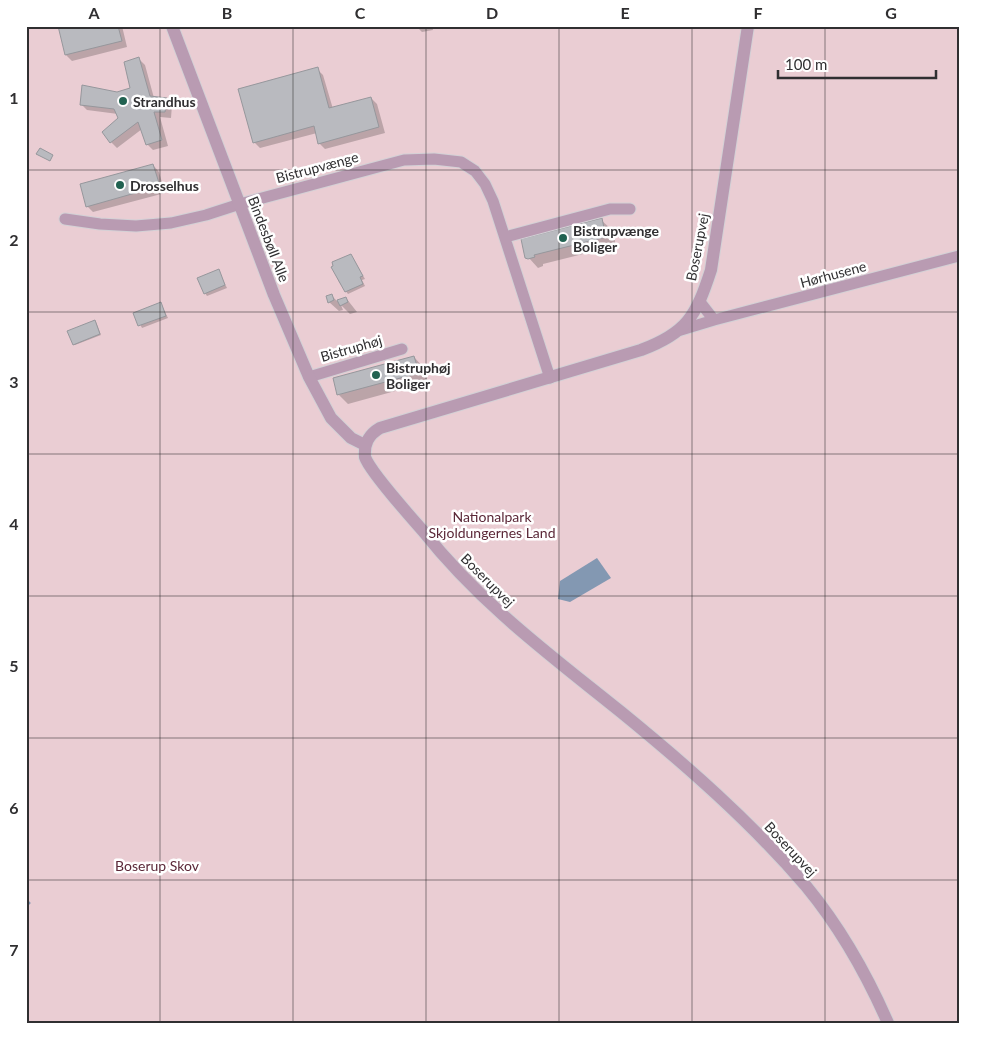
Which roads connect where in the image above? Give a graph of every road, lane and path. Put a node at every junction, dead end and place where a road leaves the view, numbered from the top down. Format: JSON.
{"nodes":[{"id":1,"x":172,"y":26,"type":"edge"},
{"id":2,"x":748,"y":26,"type":"edge"},
{"id":3,"x":240,"y":204,"type":"junction"},
{"id":4,"x":630,"y":209,"type":"dead end"},
{"id":5,"x":65,"y":219,"type":"dead end"},
{"id":6,"x":505,"y":237,"type":"junction"},
{"id":7,"x":959,"y":256,"type":"edge"},
{"id":8,"x":700,"y":302,"type":"junction"},
{"id":9,"x":714,"y":320,"type":"junction"},
{"id":10,"x":681,"y":330,"type":"junction"},
{"id":11,"x":402,"y":349,"type":"dead end"},
{"id":12,"x":310,"y":377,"type":"junction"},
{"id":13,"x":550,"y":378,"type":"junction"},
{"id":14,"x":365,"y":445,"type":"junction"},
{"id":15,"x":888,"y":1023,"type":"edge"}],
"edges":[{"from":1,"to":3,"type":"street","name":"Bindesbøll Alle"},
{"from":2,"to":8,"type":"street","name":"Boserupvej"},
{"from":3,"to":5,"type":"street","name":"Bistrupvænge"},
{"from":3,"to":6,"type":"street","name":"Bistrupvænge"},
{"from":3,"to":12,"type":"street","name":"Bindesbøll Alle"},
{"from":4,"to":6,"type":"street"},
{"from":6,"to":13,"type":"street","name":"Bistrupvænge"},
{"from":7,"to":9,"type":"street","name":"Hørhusene"},
{"from":8,"to":9,"type":"street"},
{"from":8,"to":10,"type":"street","name":"Boserupvej"},
{"from":9,"to":10,"type":"street","name":"Hørhusene"},
{"from":10,"to":13,"type":"street","name":"Boserupvej"},
{"from":11,"to":12,"type":"street","name":"Bistruphøj"},
{"from":12,"to":14,"type":"street","name":"Bindesbøll Alle"},
{"from":13,"to":14,"type":"street","name":"Boserupvej"},
{"from":14,"to":15,"type":"street","name":"Boserupvej"}]}
